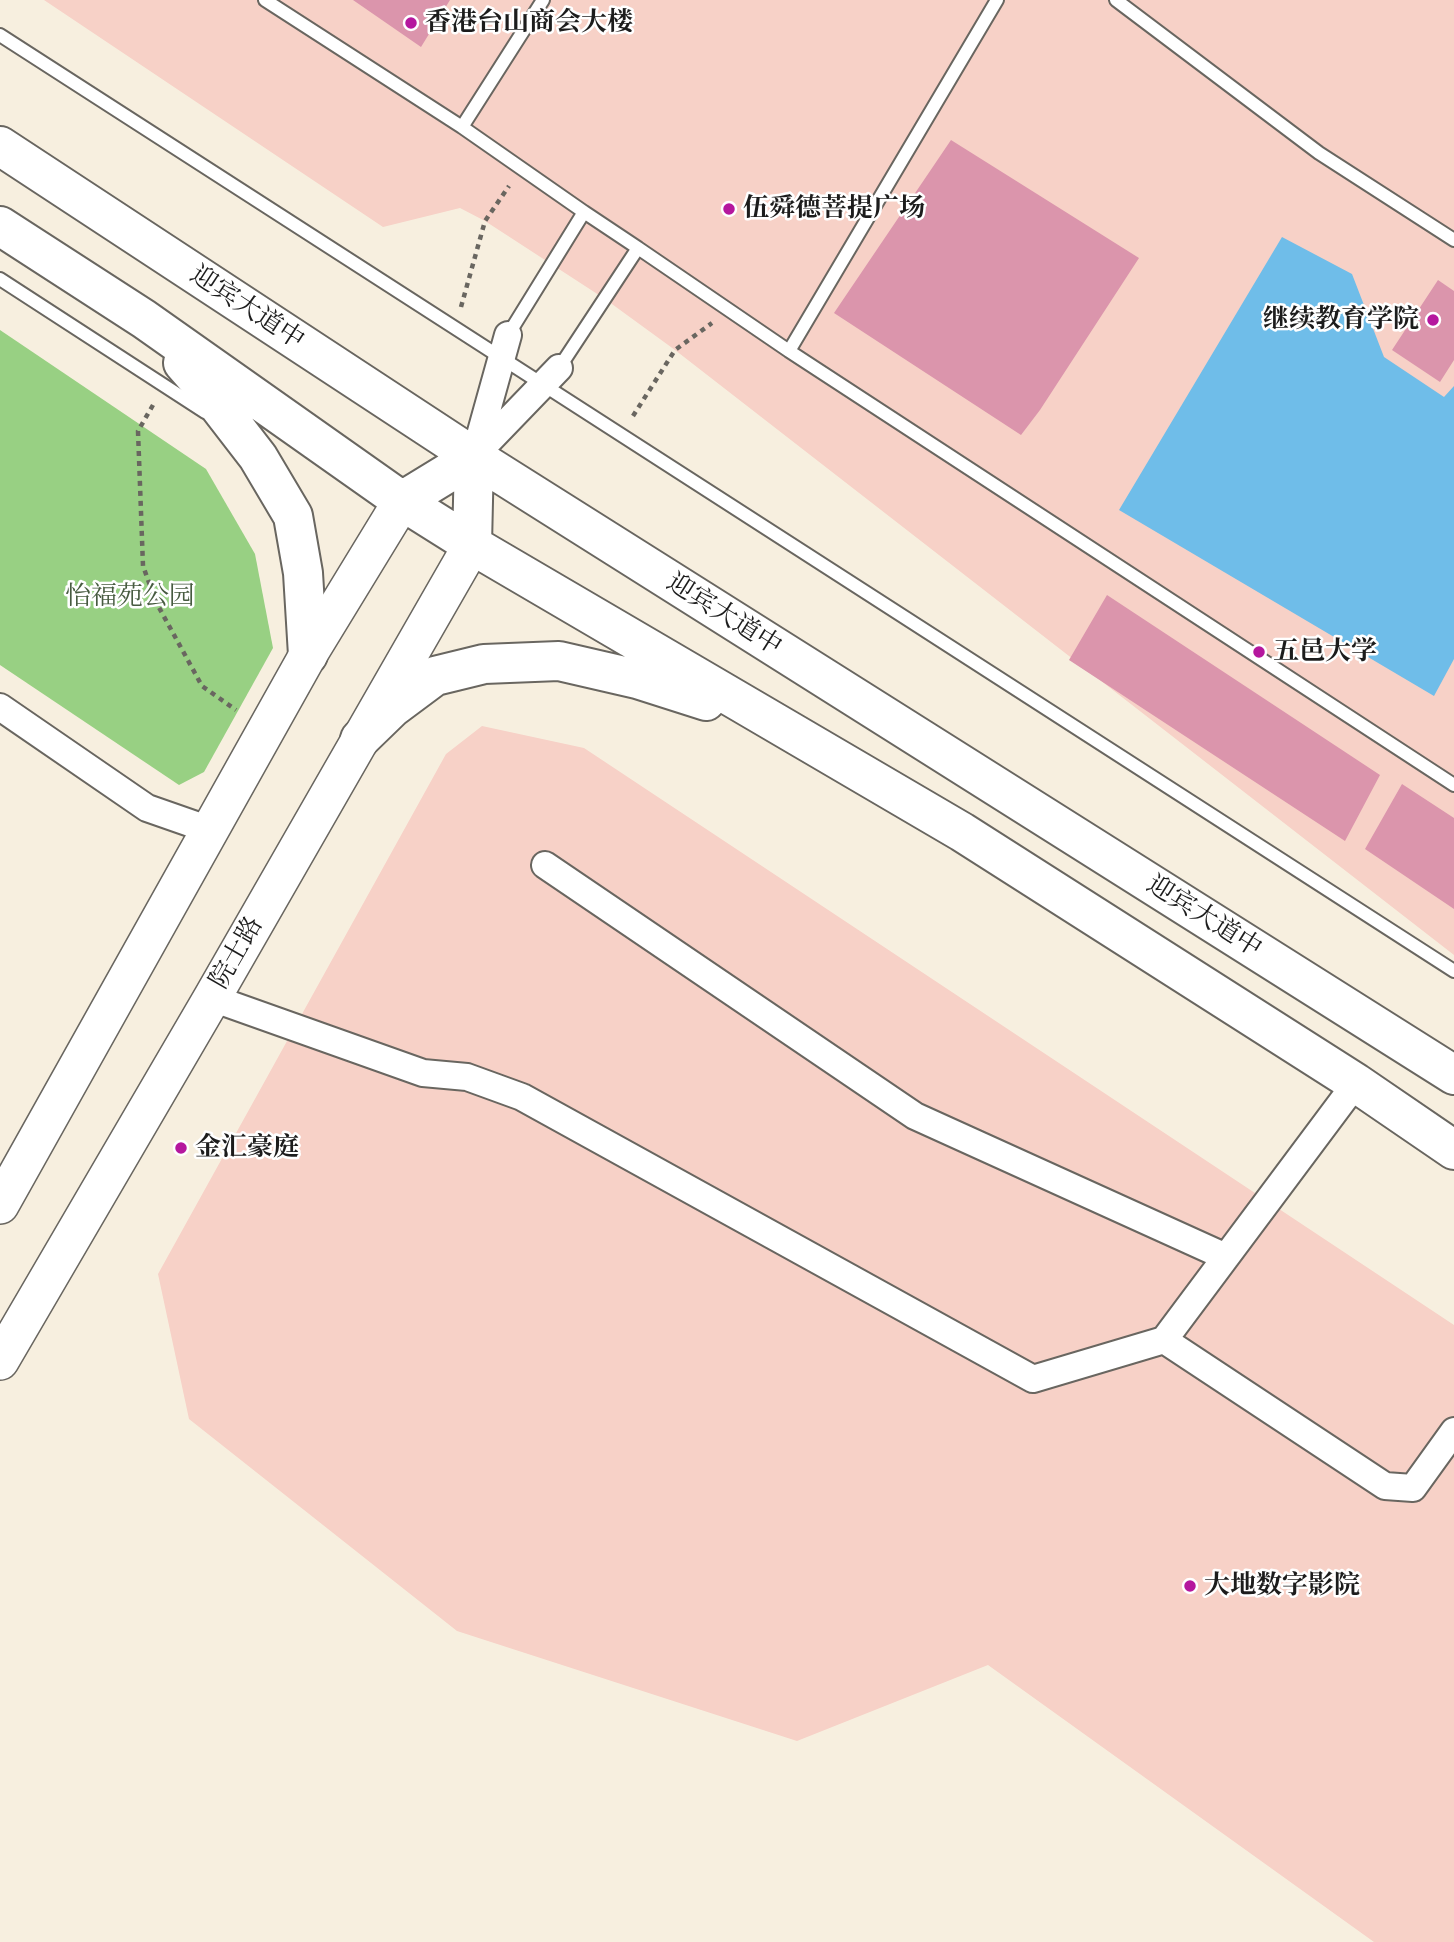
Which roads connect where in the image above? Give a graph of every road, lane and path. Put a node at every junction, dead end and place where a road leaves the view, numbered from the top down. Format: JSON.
{"nodes":[{"id":1,"x":265,"y":0,"type":"edge"},
{"id":2,"x":542,"y":0,"type":"edge"},
{"id":3,"x":998,"y":0,"type":"edge"},
{"id":4,"x":1116,"y":0,"type":"edge"},
{"id":5,"x":0,"y":35,"type":"edge"},
{"id":6,"x":462,"y":127,"type":"junction"},
{"id":7,"x":0,"y":146,"type":"edge"},
{"id":8,"x":522,"y":168,"type":"junction"},
{"id":9,"x":584,"y":212,"type":"junction"},
{"id":10,"x":0,"y":226,"type":"edge"},
{"id":11,"x":1454,"y":240,"type":"edge"},
{"id":12,"x":638,"y":248,"type":"junction"},
{"id":13,"x":0,"y":279,"type":"edge"},
{"id":14,"x":730,"y":311,"type":"junction"},
{"id":15,"x":144,"y":319,"type":"junction"},
{"id":16,"x":455,"y":328,"type":"junction"},
{"id":17,"x":505,"y":346,"type":"junction"},
{"id":18,"x":789,"y":351,"type":"junction"},
{"id":19,"x":551,"y":376,"type":"junction"},
{"id":20,"x":164,"y":386,"type":"junction"},
{"id":21,"x":241,"y":435,"type":"junction"},
{"id":22,"x":621,"y":435,"type":"junction"},
{"id":23,"x":474,"y":457,"type":"junction"},
{"id":24,"x":402,"y":501,"type":"junction"},
{"id":25,"x":472,"y":545,"type":"junction"},
{"id":26,"x":308,"y":655,"type":"junction"},
{"id":27,"x":0,"y":707,"type":"edge"},
{"id":28,"x":763,"y":716,"type":"junction"},
{"id":29,"x":265,"y":730,"type":"junction"},
{"id":30,"x":360,"y":739,"type":"junction"},
{"id":31,"x":1454,"y":785,"type":"edge"},
{"id":32,"x":210,"y":830,"type":"junction"},
{"id":33,"x":545,"y":865,"type":"dead end"},
{"id":34,"x":1454,"y":971,"type":"edge"},
{"id":35,"x":212,"y":998,"type":"junction"},
{"id":36,"x":1454,"y":1075,"type":"edge"},
{"id":37,"x":1356,"y":1083,"type":"junction"},
{"id":38,"x":1454,"y":1150,"type":"edge"},
{"id":39,"x":0,"y":1205,"type":"edge"},
{"id":40,"x":1226,"y":1257,"type":"junction"},
{"id":41,"x":1164,"y":1340,"type":"junction"},
{"id":42,"x":0,"y":1361,"type":"edge"},
{"id":43,"x":1454,"y":1431,"type":"edge"}],
"edges":[{"from":1,"to":6,"type":"lane"},
{"from":2,"to":6,"type":"lane"},
{"from":3,"to":18,"type":"lane"},
{"from":4,"to":11,"type":"lane"},
{"from":5,"to":16,"type":"lane"},
{"from":6,"to":8,"type":"lane"},
{"from":7,"to":23,"type":"main road","name":"迎宾大道中"},
{"from":8,"to":9,"type":"lane"},
{"from":8,"to":16,"type":"path"},
{"from":9,"to":12,"type":"lane"},
{"from":9,"to":17,"type":"lane"},
{"from":10,"to":15,"type":"main road"},
{"from":12,"to":14,"type":"lane"},
{"from":12,"to":19,"type":"lane"},
{"from":13,"to":20,"type":"lane"},
{"from":14,"to":18,"type":"lane"},
{"from":14,"to":22,"type":"path"},
{"from":15,"to":21,"type":"main road"},
{"from":15,"to":24,"type":"main road"},
{"from":16,"to":17,"type":"lane"},
{"from":17,"to":19,"type":"lane"},
{"from":17,"to":23,"type":"street"},
{"from":18,"to":31,"type":"lane"},
{"from":19,"to":22,"type":"lane"},
{"from":19,"to":23,"type":"street"},
{"from":20,"to":21,"type":"lane"},
{"from":20,"to":29,"type":"path"},
{"from":21,"to":26,"type":"main road"},
{"from":22,"to":34,"type":"lane"},
{"from":23,"to":24,"type":"main road"},
{"from":23,"to":25,"type":"main road"},
{"from":23,"to":36,"type":"main road","name":"迎宾大道中"},
{"from":24,"to":25,"type":"main road"},
{"from":24,"to":26,"type":"main road"},
{"from":25,"to":28,"type":"main road"},
{"from":25,"to":30,"type":"main road","name":"院士路"},
{"from":26,"to":29,"type":"main road"},
{"from":27,"to":32,"type":"street"},
{"from":28,"to":30,"type":"main road"},
{"from":28,"to":37,"type":"main road"},
{"from":29,"to":32,"type":"main road"},
{"from":30,"to":35,"type":"main road","name":"院士路"},
{"from":32,"to":39,"type":"main road"},
{"from":33,"to":40,"type":"street"},
{"from":35,"to":41,"type":"street"},
{"from":35,"to":42,"type":"main road","name":"院士路"},
{"from":37,"to":38,"type":"main road"},
{"from":37,"to":40,"type":"street"},
{"from":40,"to":41,"type":"street"},
{"from":41,"to":43,"type":"street"}]}
